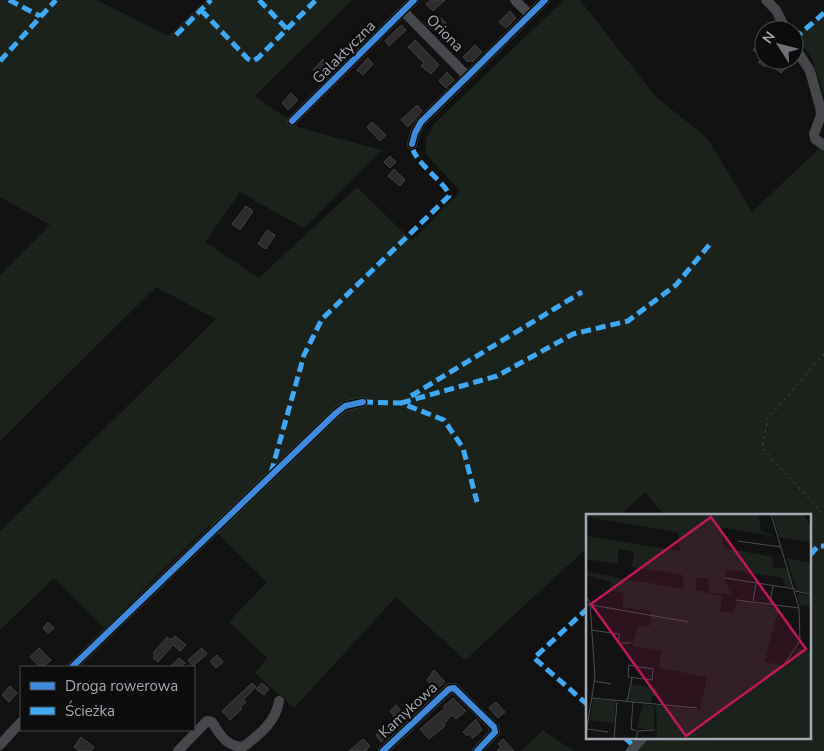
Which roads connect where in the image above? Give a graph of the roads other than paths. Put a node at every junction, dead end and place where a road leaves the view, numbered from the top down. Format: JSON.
{"nodes":[{"id":1,"x":414,"y":0,"type":"edge"},
{"id":2,"x":514,"y":0,"type":"edge"},
{"id":3,"x":545,"y":0,"type":"edge"},
{"id":4,"x":766,"y":0,"type":"edge"},
{"id":5,"x":402,"y":11,"type":"junction"},
{"id":6,"x":530,"y":15,"type":"junction"},
{"id":7,"x":781,"y":20,"type":"edge"},
{"id":8,"x":804,"y":63,"type":"edge"},
{"id":9,"x":467,"y":76,"type":"junction"},
{"id":10,"x":292,"y":121,"type":"dead end"},
{"id":11,"x":412,"y":144,"type":"dead end"},
{"id":12,"x":824,"y":145,"type":"edge"},
{"id":13,"x":363,"y":402,"type":"dead end"},
{"id":14,"x":73,"y":666,"type":"edge"},
{"id":15,"x":279,"y":701,"type":"dead end"},
{"id":16,"x":20,"y":723,"type":"edge"},
{"id":17,"x":642,"y":738,"type":"edge"},
{"id":18,"x":0,"y":745,"type":"edge"},
{"id":19,"x":178,"y":751,"type":"edge"},
{"id":20,"x":383,"y":751,"type":"edge"},
{"id":21,"x":477,"y":751,"type":"edge"},
{"id":22,"x":631,"y":751,"type":"edge"}],
"edges":[{"from":1,"to":5,"type":"street","name":"Galaktyczna"},
{"from":2,"to":6,"type":"street"},
{"from":3,"to":6,"type":"street"},
{"from":4,"to":7,"type":"street"},
{"from":5,"to":9,"type":"street","name":"Oriona"},
{"from":5,"to":10,"type":"street","name":"Galaktyczna"},
{"from":6,"to":9,"type":"street"},
{"from":8,"to":12,"type":"street"},
{"from":9,"to":11,"type":"street"},
{"from":13,"to":14,"type":"street"},
{"from":15,"to":19,"type":"street"},
{"from":16,"to":18,"type":"street"},
{"from":17,"to":22,"type":"street"},
{"from":20,"to":21,"type":"street","name":"Kamykowa"}]}
